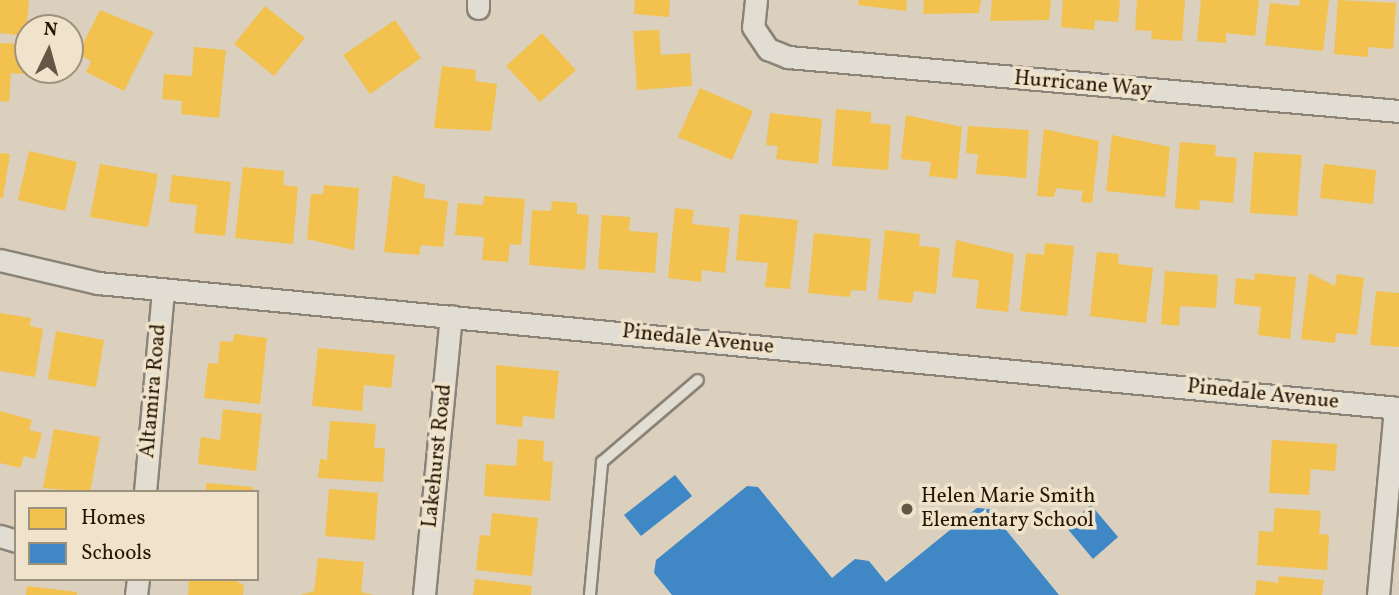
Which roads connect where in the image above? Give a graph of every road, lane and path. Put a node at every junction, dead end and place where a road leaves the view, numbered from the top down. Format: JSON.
{"nodes":[{"id":1,"x":756,"y":0,"type":"edge"},
{"id":2,"x":1399,"y":111,"type":"edge"},
{"id":3,"x":0,"y":260,"type":"edge"},
{"id":4,"x":163,"y":290,"type":"junction"},
{"id":5,"x":452,"y":316,"type":"junction"},
{"id":6,"x":698,"y":380,"type":"dead end"},
{"id":7,"x":1397,"y":408,"type":"edge"},
{"id":8,"x":145,"y":490,"type":"edge"},
{"id":9,"x":424,"y":595,"type":"edge"},
{"id":10,"x":590,"y":595,"type":"edge"},
{"id":11,"x":1378,"y":595,"type":"edge"}],
"edges":[{"from":1,"to":2,"type":"street","name":"Hurricane Way"},
{"from":3,"to":4,"type":"street","name":"Pinedale Avenue"},
{"from":4,"to":5,"type":"street","name":"Pinedale Avenue"},
{"from":4,"to":8,"type":"street","name":"Altamira Road"},
{"from":5,"to":7,"type":"street","name":"Pinedale Avenue"},
{"from":5,"to":9,"type":"street","name":"Lakehurst Road"},
{"from":6,"to":10,"type":"lane"},
{"from":7,"to":11,"type":"street"}]}
